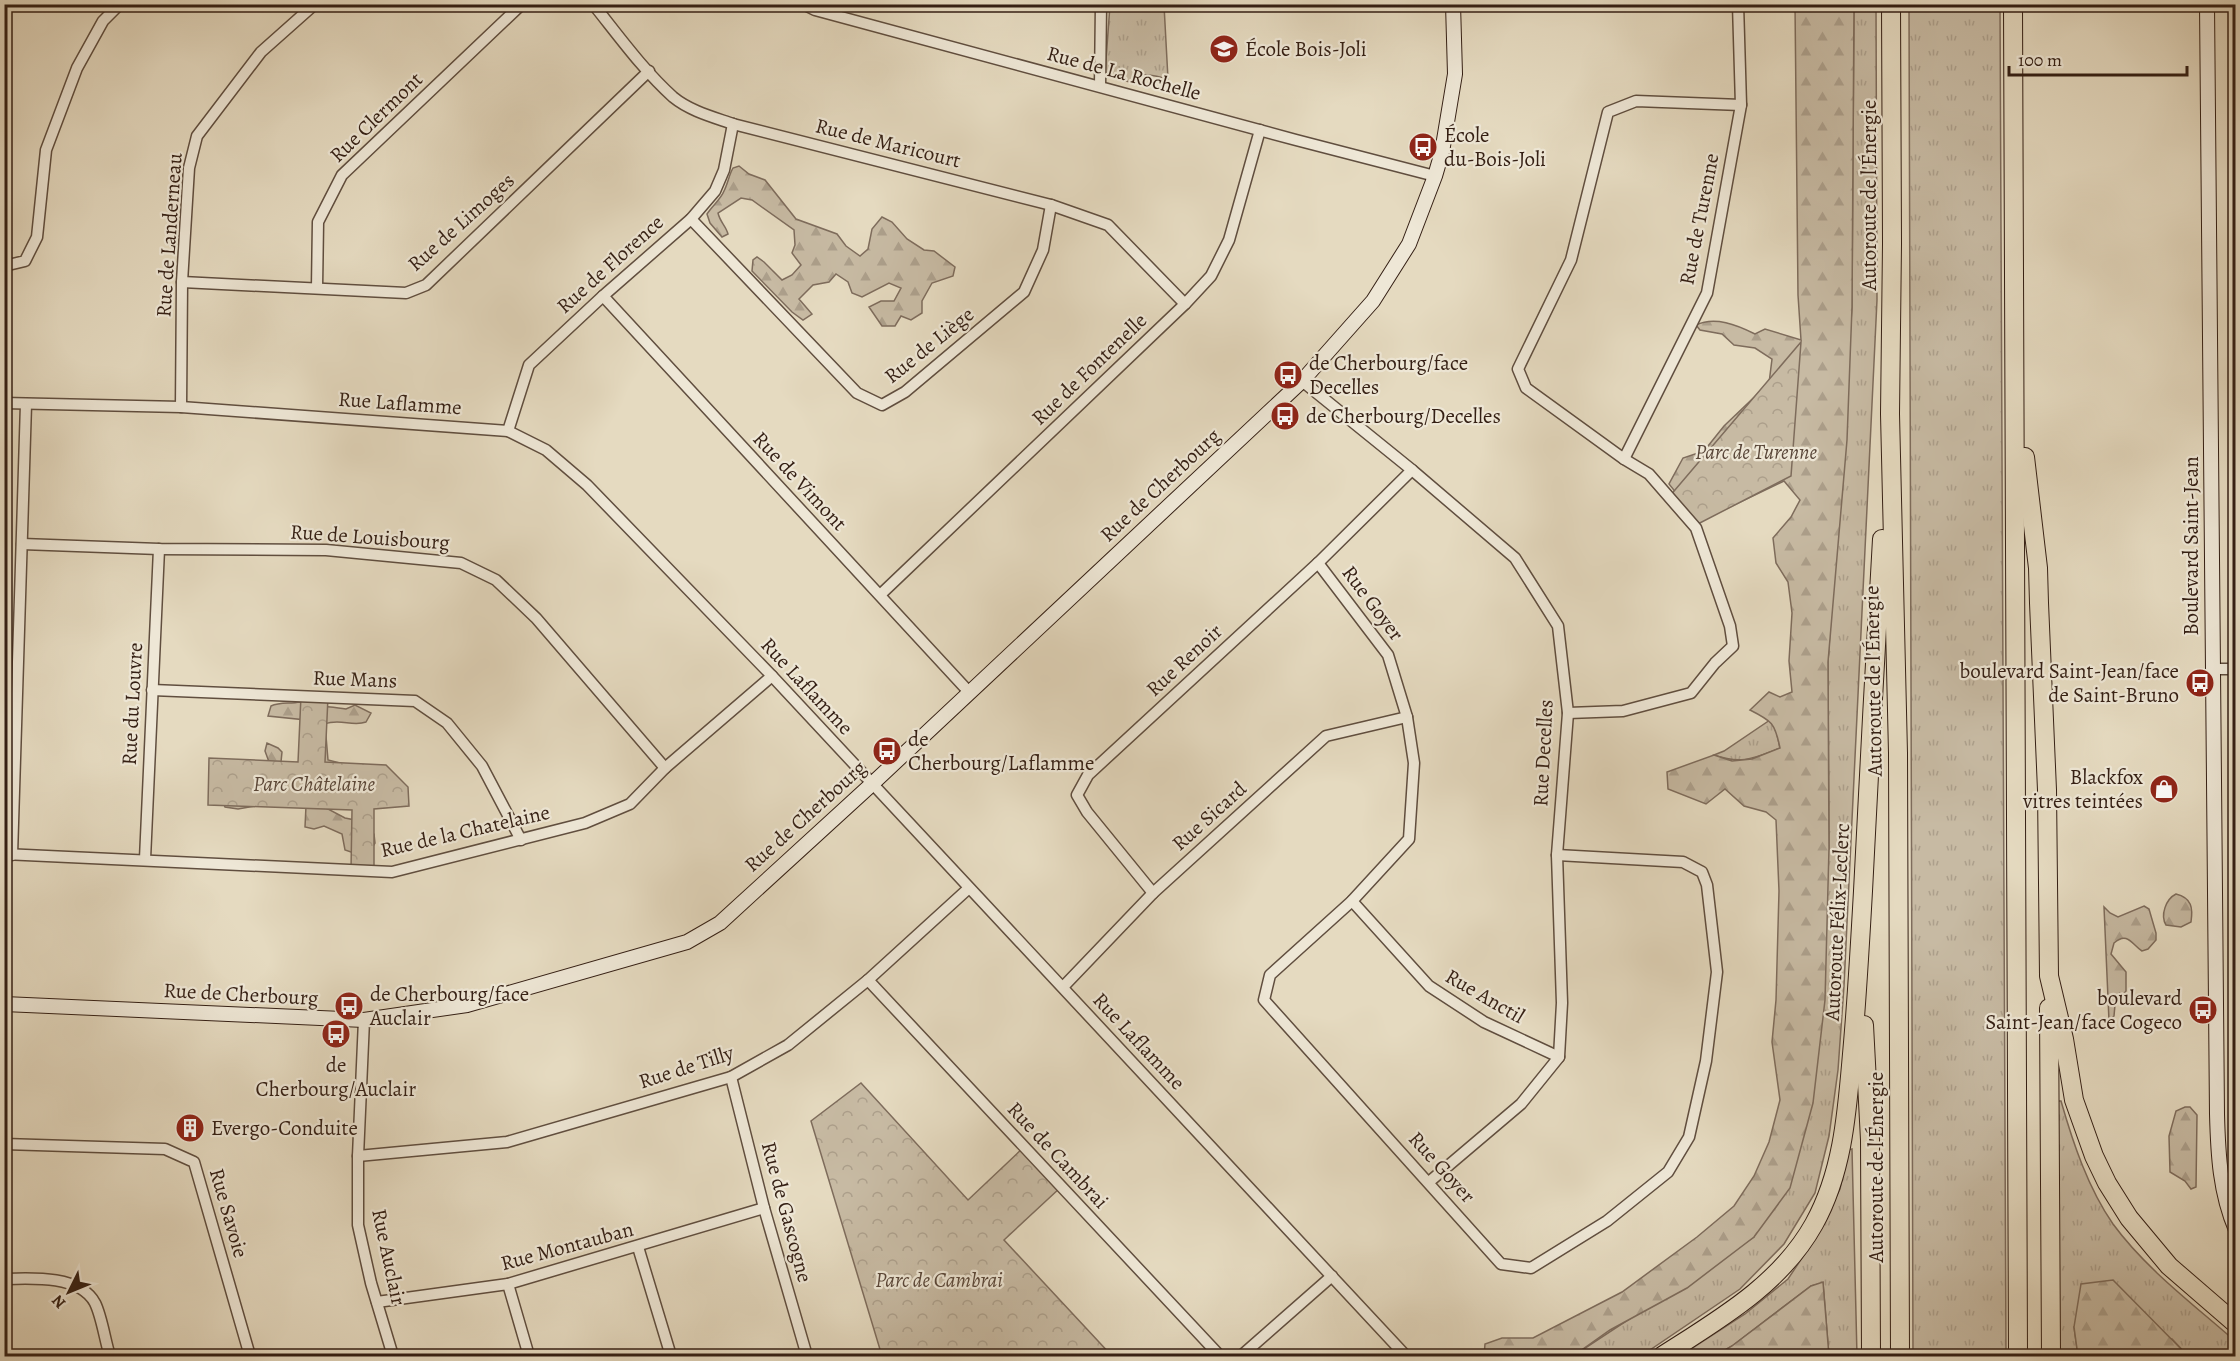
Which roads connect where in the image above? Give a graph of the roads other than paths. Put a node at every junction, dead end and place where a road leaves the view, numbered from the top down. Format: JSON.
{"nodes":[{"id":1,"x":120,"y":4,"type":"edge"},
{"id":2,"x":315,"y":4,"type":"edge"},
{"id":3,"x":522,"y":4,"type":"edge"},
{"id":4,"x":592,"y":4,"type":"edge"},
{"id":5,"x":803,"y":4,"type":"edge"},
{"id":6,"x":1101,"y":4,"type":"edge"},
{"id":7,"x":1453,"y":4,"type":"edge"},
{"id":8,"x":1738,"y":4,"type":"edge"},
{"id":9,"x":1891,"y":4,"type":"edge"},
{"id":10,"x":2013,"y":4,"type":"edge"},
{"id":11,"x":2207,"y":4,"type":"edge"},
{"id":12,"x":649,"y":71,"type":"junction"},
{"id":13,"x":1100,"y":86,"type":"junction"},
{"id":14,"x":1741,"y":105,"type":"junction"},
{"id":15,"x":733,"y":124,"type":"junction"},
{"id":16,"x":1260,"y":130,"type":"junction"},
{"id":17,"x":1435,"y":176,"type":"junction"},
{"id":18,"x":1051,"y":205,"type":"junction"},
{"id":19,"x":691,"y":219,"type":"junction"},
{"id":20,"x":4,"y":266,"type":"edge"},
{"id":21,"x":182,"y":282,"type":"junction"},
{"id":22,"x":317,"y":288,"type":"junction"},
{"id":23,"x":603,"y":296,"type":"junction"},
{"id":24,"x":1185,"y":304,"type":"junction"},
{"id":25,"x":2014,"y":366,"type":"junction"},
{"id":26,"x":1302,"y":381,"type":"junction"},
{"id":27,"x":4,"y":403,"type":"edge"},
{"id":28,"x":26,"y":404,"type":"junction"},
{"id":29,"x":181,"y":407,"type":"junction"},
{"id":30,"x":1890,"y":414,"type":"junction"},
{"id":31,"x":507,"y":431,"type":"junction"},
{"id":32,"x":1624,"y":459,"type":"junction"},
{"id":33,"x":1412,"y":470,"type":"junction"},
{"id":34,"x":22,"y":544,"type":"junction"},
{"id":35,"x":159,"y":549,"type":"junction"},
{"id":36,"x":1318,"y":563,"type":"junction"},
{"id":37,"x":880,"y":596,"type":"junction"},
{"id":38,"x":2213,"y":669,"type":"junction"},
{"id":39,"x":2235,"y":669,"type":"edge"},
{"id":40,"x":772,"y":676,"type":"junction"},
{"id":41,"x":152,"y":690,"type":"junction"},
{"id":42,"x":969,"y":692,"type":"junction"},
{"id":43,"x":1568,"y":713,"type":"junction"},
{"id":44,"x":1407,"y":717,"type":"junction"},
{"id":45,"x":665,"y":768,"type":"junction"},
{"id":46,"x":872,"y":784,"type":"junction"},
{"id":47,"x":521,"y":840,"type":"junction"},
{"id":48,"x":8,"y":854,"type":"edge"},
{"id":49,"x":1557,"y":855,"type":"junction"},
{"id":50,"x":145,"y":860,"type":"junction"},
{"id":51,"x":969,"y":888,"type":"junction"},
{"id":52,"x":1153,"y":893,"type":"junction"},
{"id":53,"x":1352,"y":902,"type":"junction"},
{"id":54,"x":1860,"y":954,"type":"junction"},
{"id":55,"x":2049,"y":976,"type":"junction"},
{"id":56,"x":868,"y":980,"type":"junction"},
{"id":57,"x":1063,"y":987,"type":"junction"},
{"id":58,"x":4,"y":1004,"type":"edge"},
{"id":59,"x":364,"y":1020,"type":"junction"},
{"id":60,"x":1559,"y":1057,"type":"junction"},
{"id":61,"x":731,"y":1077,"type":"junction"},
{"id":62,"x":4,"y":1144,"type":"edge"},
{"id":63,"x":358,"y":1156,"type":"junction"},
{"id":64,"x":1429,"y":1182,"type":"junction"},
{"id":65,"x":764,"y":1208,"type":"junction"},
{"id":66,"x":2235,"y":1230,"type":"edge"},
{"id":67,"x":638,"y":1246,"type":"junction"},
{"id":68,"x":1332,"y":1276,"type":"junction"},
{"id":69,"x":4,"y":1279,"type":"edge"},
{"id":70,"x":508,"y":1284,"type":"junction"},
{"id":71,"x":377,"y":1302,"type":"junction"},
{"id":72,"x":2235,"y":1324,"type":"edge"},
{"id":73,"x":110,"y":1356,"type":"edge"},
{"id":74,"x":250,"y":1356,"type":"edge"},
{"id":75,"x":393,"y":1356,"type":"edge"},
{"id":76,"x":529,"y":1356,"type":"edge"},
{"id":77,"x":671,"y":1356,"type":"edge"},
{"id":78,"x":807,"y":1356,"type":"edge"},
{"id":79,"x":1220,"y":1356,"type":"edge"},
{"id":80,"x":1241,"y":1356,"type":"edge"},
{"id":81,"x":1406,"y":1356,"type":"edge"},
{"id":82,"x":1662,"y":1356,"type":"edge"},
{"id":83,"x":1871,"y":1356,"type":"edge"},
{"id":84,"x":1900,"y":1356,"type":"edge"},
{"id":85,"x":2018,"y":1356,"type":"edge"},
{"id":86,"x":2050,"y":1356,"type":"edge"}],
"edges":[{"from":1,"to":20,"type":"street"},
{"from":2,"to":21,"type":"street","name":"Rue de Landerneau"},
{"from":3,"to":22,"type":"street","name":"Rue Clermont"},
{"from":4,"to":12,"type":"street","name":"Rue de Maricourt"},
{"from":5,"to":13,"type":"street","name":"Rue de La Rochelle"},
{"from":6,"to":13,"type":"street"},
{"from":7,"to":17,"type":"street","name":"Rue de Cherbourg"},
{"from":8,"to":14,"type":"street","name":"Rue de Turenne"},
{"from":9,"to":30,"type":"highway","name":"Autoroute de l'Énergie"},
{"from":10,"to":25,"type":"highway"},
{"from":11,"to":38,"type":"street","name":"Boulevard Saint-Jean"},
{"from":12,"to":15,"type":"street","name":"Rue de Maricourt"},
{"from":12,"to":22,"type":"street","name":"Rue de Limoges"},
{"from":13,"to":16,"type":"street","name":"Rue de La Rochelle"},
{"from":14,"to":32,"type":"street","name":"Rue de Turenne"},
{"from":14,"to":32,"type":"street"},
{"from":15,"to":18,"type":"street","name":"Rue de Maricourt"},
{"from":15,"to":19,"type":"street","name":"Rue de Florence"},
{"from":16,"to":17,"type":"street","name":"Rue de La Rochelle"},
{"from":16,"to":24,"type":"street","name":"Rue de Fontenelle"},
{"from":17,"to":26,"type":"street","name":"Rue de Cherbourg"},
{"from":18,"to":19,"type":"street","name":"Rue de Liège"},
{"from":18,"to":24,"type":"street","name":"Rue de Maricourt"},
{"from":19,"to":23,"type":"street","name":"Rue de Florence"},
{"from":21,"to":22,"type":"street","name":"Rue de Limoges"},
{"from":21,"to":29,"type":"street","name":"Rue de Landerneau"},
{"from":23,"to":31,"type":"street","name":"Rue de Florence"},
{"from":23,"to":37,"type":"street","name":"Rue de Vimont"},
{"from":24,"to":37,"type":"street","name":"Rue de Fontenelle"},
{"from":25,"to":55,"type":"highway"},
{"from":25,"to":85,"type":"highway"},
{"from":26,"to":33,"type":"street","name":"Rue Decelles"},
{"from":26,"to":42,"type":"street","name":"Rue de Cherbourg"},
{"from":27,"to":28,"type":"street","name":"Rue Laflamme"},
{"from":28,"to":29,"type":"street","name":"Rue Laflamme"},
{"from":28,"to":34,"type":"street"},
{"from":29,"to":31,"type":"street","name":"Rue Laflamme"},
{"from":30,"to":54,"type":"highway","name":"Autoroute Félix-Leclerc"},
{"from":30,"to":84,"type":"highway","name":"Autoroute de l'Énergie"},
{"from":31,"to":40,"type":"street","name":"Rue Laflamme"},
{"from":32,"to":43,"type":"street"},
{"from":33,"to":36,"type":"street","name":"Rue Renoir"},
{"from":33,"to":43,"type":"street","name":"Rue Decelles"},
{"from":34,"to":35,"type":"street","name":"Rue de Louisbourg"},
{"from":34,"to":48,"type":"street"},
{"from":35,"to":41,"type":"street","name":"Rue du Louvre"},
{"from":35,"to":45,"type":"street","name":"Rue de Louisbourg"},
{"from":36,"to":44,"type":"street","name":"Rue Goyer"},
{"from":36,"to":52,"type":"street","name":"Rue Renoir"},
{"from":37,"to":42,"type":"street","name":"Rue de Vimont"},
{"from":38,"to":39,"type":"street"},
{"from":38,"to":66,"type":"street","name":"Boulevard Saint-Jean"},
{"from":40,"to":45,"type":"street","name":"Rue de la Chatelaine"},
{"from":40,"to":46,"type":"street","name":"Rue Laflamme"},
{"from":41,"to":47,"type":"street","name":"Rue Mans"},
{"from":41,"to":50,"type":"street","name":"Rue du Louvre"},
{"from":42,"to":46,"type":"street","name":"Rue de Cherbourg"},
{"from":43,"to":49,"type":"street","name":"Rue Decelles"},
{"from":44,"to":52,"type":"street","name":"Rue Sicard"},
{"from":44,"to":53,"type":"street","name":"Rue Goyer"},
{"from":45,"to":47,"type":"street","name":"Rue de la Chatelaine"},
{"from":46,"to":51,"type":"street","name":"Rue Laflamme"},
{"from":46,"to":59,"type":"street","name":"Rue de Cherbourg"},
{"from":47,"to":50,"type":"street","name":"Rue de la Chatelaine"},
{"from":48,"to":50,"type":"street","name":"Rue de la Chatelaine"},
{"from":49,"to":60,"type":"street","name":"Rue Decelles"},
{"from":49,"to":64,"type":"street","name":"Rue Goyer"},
{"from":51,"to":56,"type":"street","name":"Rue de Tilly"},
{"from":51,"to":57,"type":"street","name":"Rue Laflamme"},
{"from":52,"to":57,"type":"street","name":"Rue Sicard"},
{"from":53,"to":60,"type":"street","name":"Rue Anctil"},
{"from":53,"to":64,"type":"street","name":"Rue Goyer"},
{"from":54,"to":82,"type":"highway","name":"Autoroute Félix-Leclerc"},
{"from":54,"to":83,"type":"highway"},
{"from":55,"to":72,"type":"highway"},
{"from":55,"to":86,"type":"highway"},
{"from":56,"to":61,"type":"street","name":"Rue de Tilly"},
{"from":56,"to":79,"type":"street","name":"Rue de Cambrai"},
{"from":57,"to":68,"type":"street","name":"Rue Laflamme"},
{"from":58,"to":59,"type":"street","name":"Rue de Cherbourg"},
{"from":59,"to":63,"type":"street","name":"Rue Auclair"},
{"from":60,"to":64,"type":"street"},
{"from":61,"to":63,"type":"street","name":"Rue de Tilly"},
{"from":61,"to":65,"type":"street","name":"Rue de Gascogne"},
{"from":62,"to":74,"type":"street","name":"Rue Savoie"},
{"from":63,"to":71,"type":"street","name":"Rue Auclair"},
{"from":65,"to":67,"type":"street","name":"Rue Montauban"},
{"from":65,"to":78,"type":"street","name":"Rue de Gascogne"},
{"from":67,"to":70,"type":"street","name":"Rue Montauban"},
{"from":67,"to":77,"type":"street"},
{"from":68,"to":80,"type":"street"},
{"from":68,"to":81,"type":"street","name":"Rue Laflamme"},
{"from":69,"to":73,"type":"street"},
{"from":70,"to":71,"type":"street","name":"Rue Montauban"},
{"from":70,"to":76,"type":"street"},
{"from":71,"to":75,"type":"street","name":"Rue Auclair"}]}
